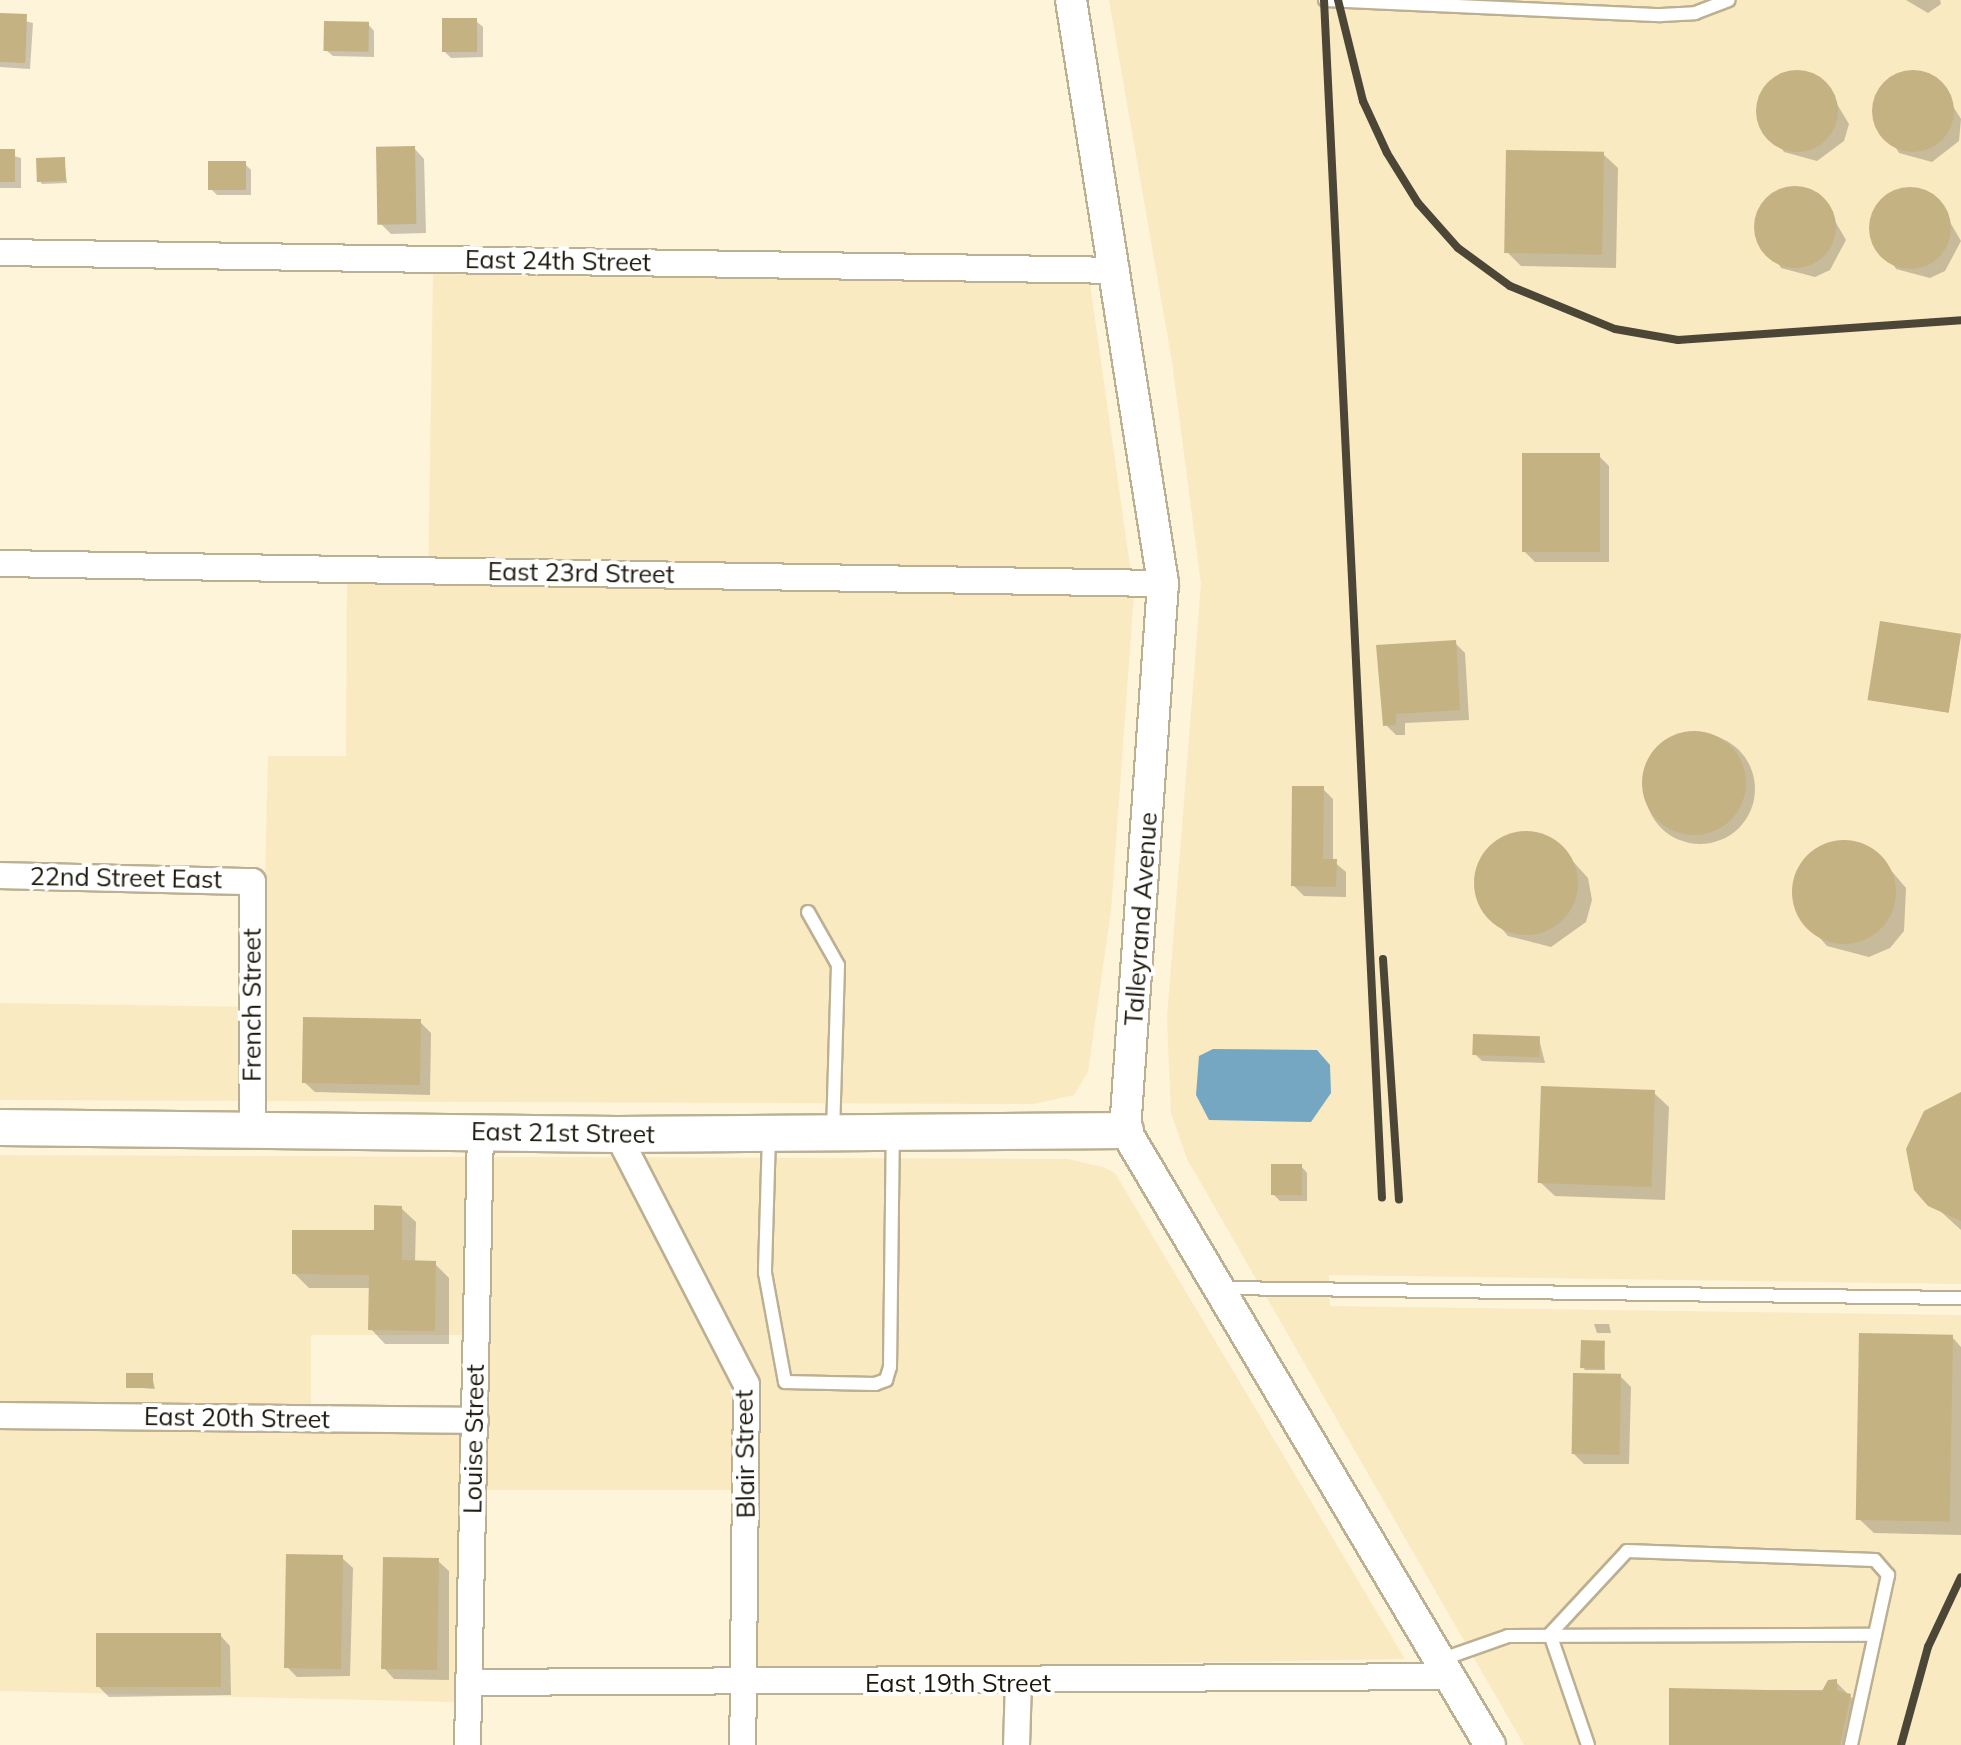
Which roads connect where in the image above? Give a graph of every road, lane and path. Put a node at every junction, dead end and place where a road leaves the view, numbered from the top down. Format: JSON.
{"nodes":[{"id":1,"x":1070,"y":0,"type":"edge"},
{"id":2,"x":1325,"y":0,"type":"edge"},
{"id":3,"x":1730,"y":0,"type":"edge"},
{"id":4,"x":0,"y":252,"type":"edge"},
{"id":5,"x":1116,"y":270,"type":"junction"},
{"id":6,"x":0,"y":563,"type":"edge"},
{"id":7,"x":1163,"y":584,"type":"junction"},
{"id":8,"x":0,"y":875,"type":"edge"},
{"id":9,"x":252,"y":880,"type":"joint"},
{"id":10,"x":808,"y":912,"type":"dead end"},
{"id":11,"x":0,"y":1127,"type":"edge"},
{"id":12,"x":252,"y":1130,"type":"junction"},
{"id":13,"x":1125,"y":1130,"type":"junction"},
{"id":14,"x":480,"y":1132,"type":"junction"},
{"id":15,"x":893,"y":1133,"type":"junction"},
{"id":16,"x":617,"y":1134,"type":"junction"},
{"id":17,"x":769,"y":1134,"type":"junction"},
{"id":18,"x":833,"y":1134,"type":"junction"},
{"id":19,"x":1219,"y":1288,"type":"junction"},
{"id":20,"x":1961,"y":1298,"type":"edge"},
{"id":21,"x":0,"y":1415,"type":"edge"},
{"id":22,"x":475,"y":1420,"type":"junction"},
{"id":23,"x":1550,"y":1634,"type":"junction"},
{"id":24,"x":1875,"y":1634,"type":"junction"},
{"id":25,"x":1442,"y":1668,"type":"junction"},
{"id":26,"x":469,"y":1682,"type":"junction"},
{"id":27,"x":744,"y":1683,"type":"junction"},
{"id":28,"x":1018,"y":1683,"type":"junction"},
{"id":29,"x":467,"y":1745,"type":"edge"},
{"id":30,"x":742,"y":1745,"type":"edge"},
{"id":31,"x":1016,"y":1745,"type":"edge"},
{"id":32,"x":1490,"y":1745,"type":"edge"},
{"id":33,"x":1588,"y":1745,"type":"edge"},
{"id":34,"x":1852,"y":1745,"type":"edge"}],
"edges":[{"from":1,"to":5,"type":"street","name":"Talleyrand Avenue"},
{"from":2,"to":3,"type":"lane"},
{"from":4,"to":5,"type":"street","name":"East 24th Street"},
{"from":5,"to":7,"type":"street","name":"Talleyrand Avenue"},
{"from":6,"to":7,"type":"street","name":"East 23rd Street"},
{"from":7,"to":13,"type":"street","name":"Talleyrand Avenue"},
{"from":8,"to":9,"type":"street","name":"22nd Street East"},
{"from":9,"to":12,"type":"street","name":"French Street"},
{"from":10,"to":18,"type":"lane"},
{"from":11,"to":12,"type":"main road","name":"East 21st Street"},
{"from":12,"to":14,"type":"main road","name":"East 21st Street"},
{"from":13,"to":15,"type":"main road","name":"East 21st Street"},
{"from":13,"to":19,"type":"street"},
{"from":14,"to":16,"type":"main road","name":"East 21st Street"},
{"from":14,"to":22,"type":"street","name":"Louise Street"},
{"from":15,"to":17,"type":"lane"},
{"from":15,"to":18,"type":"main road","name":"East 21st Street"},
{"from":16,"to":17,"type":"main road","name":"East 21st Street"},
{"from":16,"to":27,"type":"street","name":"Blair Street"},
{"from":17,"to":18,"type":"main road","name":"East 21st Street"},
{"from":19,"to":20,"type":"lane"},
{"from":19,"to":25,"type":"street"},
{"from":21,"to":22,"type":"street","name":"East 20th Street"},
{"from":22,"to":26,"type":"street","name":"Louise Street"},
{"from":23,"to":24,"type":"lane"},
{"from":23,"to":24,"type":"lane"},
{"from":23,"to":25,"type":"lane"},
{"from":23,"to":33,"type":"lane"},
{"from":24,"to":34,"type":"lane"},
{"from":25,"to":28,"type":"street","name":"East 19th Street"},
{"from":25,"to":32,"type":"street"},
{"from":26,"to":27,"type":"street","name":"East 19th Street"},
{"from":26,"to":29,"type":"street","name":"Louise Street"},
{"from":27,"to":28,"type":"street","name":"East 19th Street"},
{"from":27,"to":30,"type":"street","name":"Blair Street"},
{"from":28,"to":31,"type":"street"}]}
